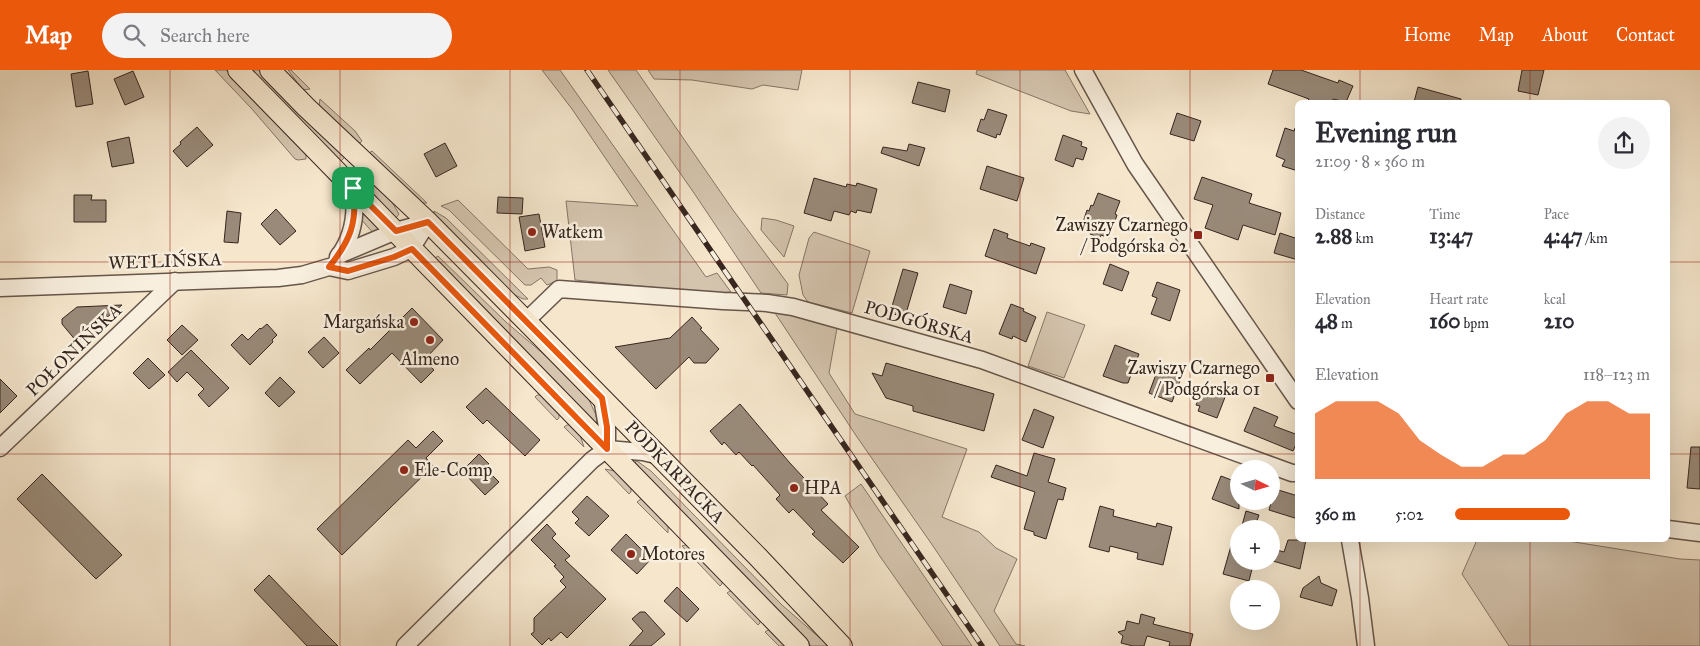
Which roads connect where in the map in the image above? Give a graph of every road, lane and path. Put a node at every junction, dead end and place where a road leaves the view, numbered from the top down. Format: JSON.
{"nodes":[{"id":1,"x":238,"y":70,"type":"edge"},
{"id":2,"x":270,"y":70,"type":"edge"},
{"id":3,"x":1083,"y":70,"type":"edge"},
{"id":4,"x":353,"y":188,"type":"junction"},
{"id":5,"x":428,"y":222,"type":"junction"},
{"id":6,"x":396,"y":231,"type":"junction"},
{"id":7,"x":412,"y":249,"type":"junction"},
{"id":8,"x":334,"y":261,"type":"junction"},
{"id":9,"x":175,"y":281,"type":"junction"},
{"id":10,"x":0,"y":288,"type":"edge"},
{"id":11,"x":526,"y":320,"type":"junction"},
{"id":12,"x":1295,"y":397,"type":"edge"},
{"id":13,"x":602,"y":398,"type":"junction"},
{"id":14,"x":0,"y":448,"type":"edge"},
{"id":15,"x":607,"y":449,"type":"junction"},
{"id":16,"x":660,"y":456,"type":"junction"},
{"id":17,"x":1295,"y":473,"type":"edge"},
{"id":18,"x":1670,"y":530,"type":"edge"},
{"id":19,"x":1700,"y":533,"type":"edge"},
{"id":20,"x":1350,"y":542,"type":"edge"},
{"id":21,"x":404,"y":646,"type":"edge"},
{"id":22,"x":799,"y":646,"type":"edge"},
{"id":23,"x":842,"y":646,"type":"edge"},
{"id":24,"x":1366,"y":646,"type":"edge"}],
"edges":[{"from":1,"to":4,"type":"main road","name":"PODKARPACKA"},
{"from":2,"to":5,"type":"main road","name":"PODKARPACKA"},
{"from":3,"to":12,"type":"street"},
{"from":4,"to":6,"type":"main road","name":"PODKARPACKA"},
{"from":4,"to":8,"type":"street"},
{"from":5,"to":6,"type":"street","name":"WETLIŃSKA"},
{"from":5,"to":7,"type":"street"},
{"from":5,"to":11,"type":"main road","name":"PODKARPACKA"},
{"from":6,"to":7,"type":"main road","name":"PODKARPACKA"},
{"from":6,"to":8,"type":"street","name":"WETLIŃSKA"},
{"from":7,"to":8,"type":"street","name":"WETLIŃSKA"},
{"from":7,"to":15,"type":"main road","name":"PODKARPACKA"},
{"from":8,"to":9,"type":"street","name":"WETLIŃSKA"},
{"from":9,"to":10,"type":"street","name":"WETLIŃSKA"},
{"from":9,"to":14,"type":"street","name":"POŁONIŃSKA"},
{"from":11,"to":13,"type":"main road","name":"PODKARPACKA"},
{"from":11,"to":17,"type":"street","name":"PODGÓRSKA"},
{"from":13,"to":15,"type":"street"},
{"from":13,"to":16,"type":"main road","name":"PODKARPACKA"},
{"from":15,"to":16,"type":"street"},
{"from":15,"to":21,"type":"street"},
{"from":15,"to":22,"type":"main road","name":"PODKARPACKA"},
{"from":16,"to":23,"type":"main road","name":"PODKARPACKA"},
{"from":18,"to":19,"type":"street"},
{"from":20,"to":24,"type":"street"}]}
